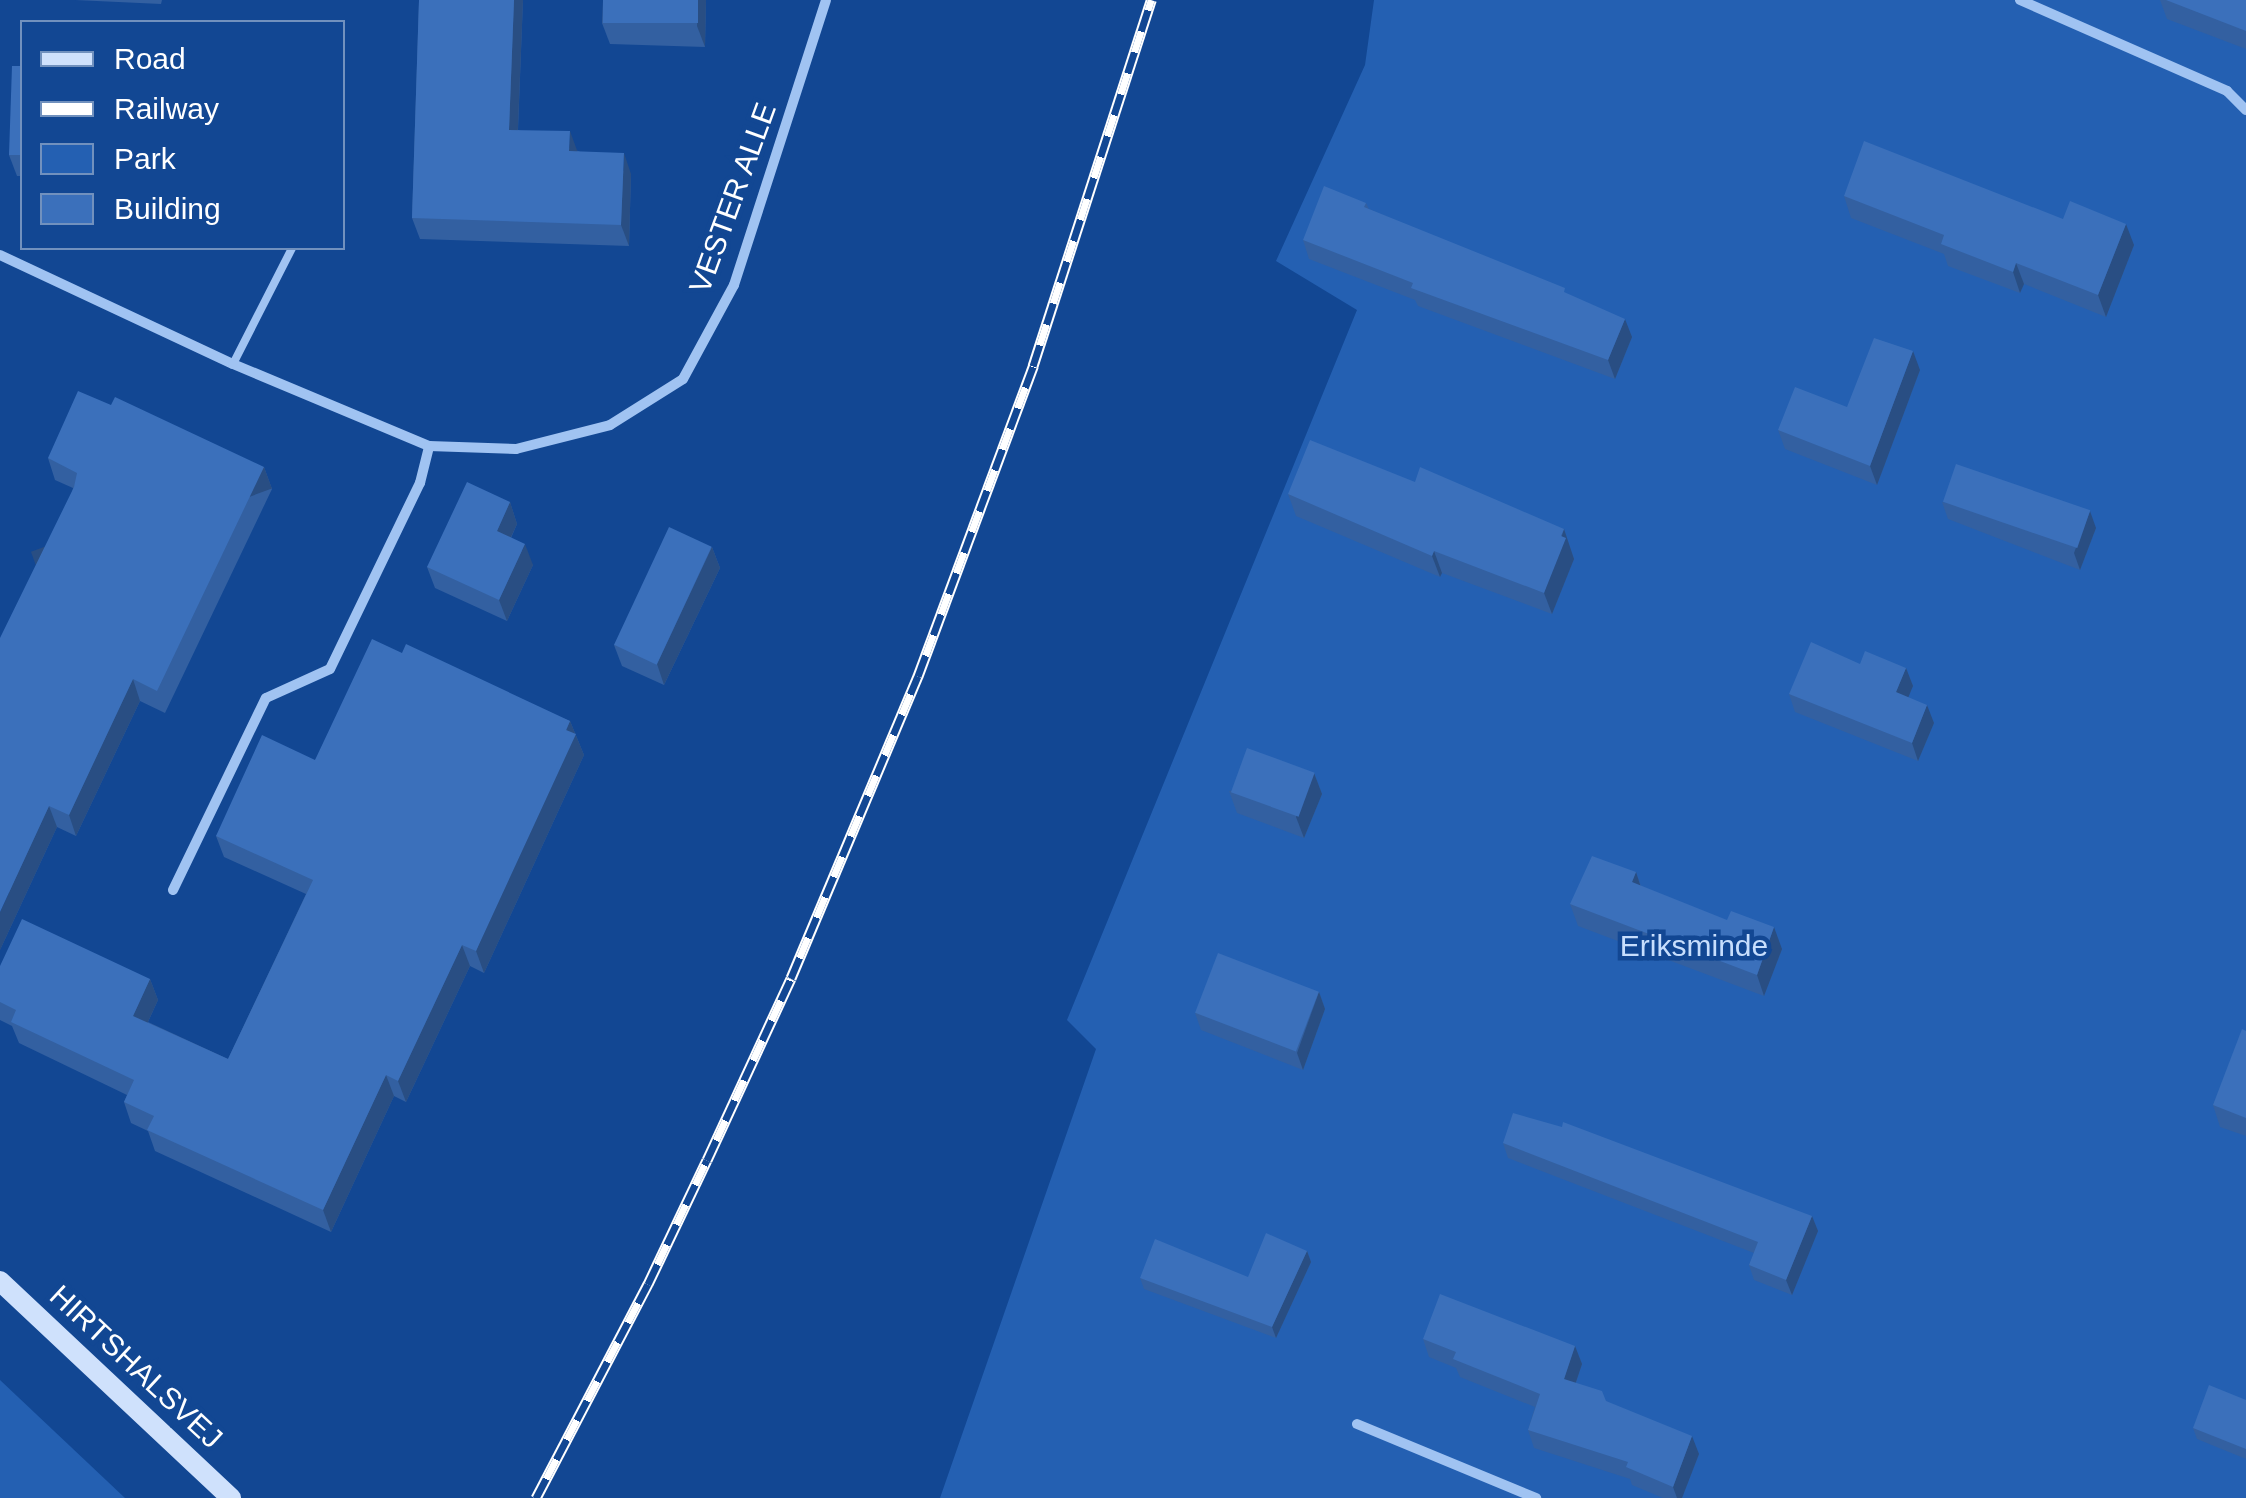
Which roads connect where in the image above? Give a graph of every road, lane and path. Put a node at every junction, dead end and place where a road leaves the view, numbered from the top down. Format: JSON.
{"nodes":[{"id":1,"x":826,"y":0,"type":"edge"},
{"id":2,"x":2020,"y":0,"type":"edge"},
{"id":3,"x":2246,"y":110,"type":"edge"},
{"id":4,"x":291,"y":250,"type":"edge"},
{"id":5,"x":0,"y":255,"type":"edge"},
{"id":6,"x":233,"y":364,"type":"junction"},
{"id":7,"x":430,"y":446,"type":"junction"},
{"id":8,"x":173,"y":890,"type":"dead end"},
{"id":9,"x":0,"y":1282,"type":"edge"},
{"id":10,"x":1357,"y":1424,"type":"dead end"},
{"id":11,"x":231,"y":1498,"type":"edge"},
{"id":12,"x":1536,"y":1498,"type":"edge"}],
"edges":[{"from":1,"to":7,"type":"street","name":"VESTER ALLE"},
{"from":2,"to":3,"type":"street"},
{"from":4,"to":6,"type":"lane"},
{"from":5,"to":6,"type":"street","name":"VESTER ALLE"},
{"from":6,"to":7,"type":"street","name":"VESTER ALLE"},
{"from":7,"to":8,"type":"street"},
{"from":9,"to":11,"type":"street","name":"HIRTSHALSVEJ"},
{"from":10,"to":12,"type":"street"}]}
